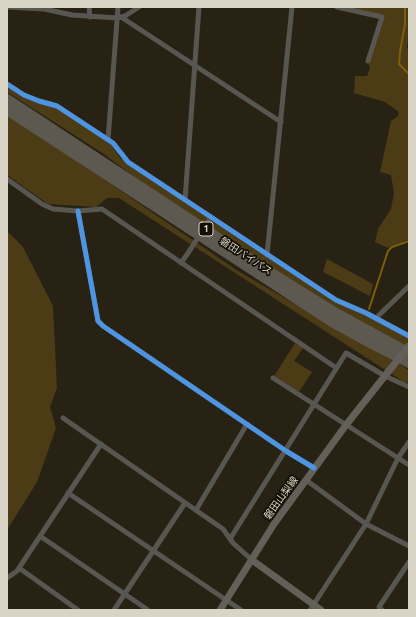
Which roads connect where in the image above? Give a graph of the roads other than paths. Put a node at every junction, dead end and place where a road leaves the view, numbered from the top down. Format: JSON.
{"nodes":[{"id":1,"x":7,"y":7,"type":"edge"},
{"id":2,"x":89,"y":7,"type":"edge"},
{"id":3,"x":118,"y":7,"type":"edge"},
{"id":4,"x":139,"y":7,"type":"edge"},
{"id":5,"x":199,"y":7,"type":"edge"},
{"id":6,"x":292,"y":7,"type":"edge"},
{"id":7,"x":337,"y":7,"type":"edge"},
{"id":8,"x":90,"y":17,"type":"junction"},
{"id":9,"x":119,"y":17,"type":"junction"},
{"id":10,"x":368,"y":61,"type":"dead end"},
{"id":11,"x":195,"y":66,"type":"junction"},
{"id":12,"x":7,"y":84,"type":"edge"},
{"id":13,"x":7,"y":99,"type":"edge"},
{"id":14,"x":7,"y":110,"type":"edge"},
{"id":15,"x":281,"y":122,"type":"junction"},
{"id":16,"x":108,"y":140,"type":"junction"},
{"id":17,"x":7,"y":179,"type":"edge"},
{"id":18,"x":185,"y":200,"type":"junction"},
{"id":19,"x":78,"y":211,"type":"junction"},
{"id":20,"x":211,"y":218,"type":"junction"},
{"id":21,"x":267,"y":255,"type":"junction"},
{"id":22,"x":182,"y":263,"type":"junction"},
{"id":23,"x":409,"y":286,"type":"edge"},
{"id":24,"x":376,"y":318,"type":"junction"},
{"id":25,"x":409,"y":336,"type":"edge"},
{"id":26,"x":409,"y":346,"type":"edge"},
{"id":27,"x":409,"y":352,"type":"edge"},
{"id":28,"x":409,"y":363,"type":"edge"},
{"id":29,"x":336,"y":367,"type":"junction"},
{"id":30,"x":387,"y":374,"type":"junction"},
{"id":31,"x":273,"y":378,"type":"dead end"},
{"id":32,"x":409,"y":387,"type":"edge"},
{"id":33,"x":314,"y":404,"type":"junction"},
{"id":34,"x":63,"y":418,"type":"dead end"},
{"id":35,"x":247,"y":424,"type":"junction"},
{"id":36,"x":346,"y":425,"type":"junction"},
{"id":37,"x":409,"y":442,"type":"edge"},
{"id":38,"x":101,"y":444,"type":"junction"},
{"id":39,"x":286,"y":451,"type":"junction"},
{"id":40,"x":398,"y":458,"type":"junction"},
{"id":41,"x":409,"y":465,"type":"edge"},
{"id":42,"x":314,"y":468,"type":"junction"},
{"id":43,"x":306,"y":480,"type":"junction"},
{"id":44,"x":68,"y":493,"type":"junction"},
{"id":45,"x":186,"y":503,"type":"junction"},
{"id":46,"x":196,"y":510,"type":"junction"},
{"id":47,"x":366,"y":524,"type":"junction"},
{"id":48,"x":40,"y":536,"type":"junction"},
{"id":49,"x":230,"y":539,"type":"junction"},
{"id":50,"x":409,"y":546,"type":"edge"},
{"id":51,"x":153,"y":551,"type":"junction"},
{"id":52,"x":252,"y":560,"type":"junction"},
{"id":53,"x":409,"y":562,"type":"edge"},
{"id":54,"x":19,"y":568,"type":"junction"},
{"id":55,"x":7,"y":578,"type":"edge"},
{"id":56,"x":125,"y":594,"type":"junction"},
{"id":57,"x":226,"y":600,"type":"junction"},
{"id":58,"x":312,"y":607,"type":"edge"},
{"id":59,"x":78,"y":610,"type":"edge"},
{"id":60,"x":114,"y":610,"type":"edge"},
{"id":61,"x":148,"y":610,"type":"edge"},
{"id":62,"x":220,"y":610,"type":"edge"},
{"id":63,"x":241,"y":610,"type":"edge"},
{"id":64,"x":321,"y":610,"type":"edge"},
{"id":65,"x":382,"y":610,"type":"edge"}],
"edges":[{"from":1,"to":8,"type":"street"},
{"from":2,"to":8,"type":"street"},
{"from":3,"to":9,"type":"street"},
{"from":4,"to":9,"type":"street"},
{"from":5,"to":11,"type":"street"},
{"from":6,"to":15,"type":"street"},
{"from":7,"to":10,"type":"street"},
{"from":8,"to":9,"type":"street"},
{"from":9,"to":11,"type":"street"},
{"from":9,"to":16,"type":"street"},
{"from":11,"to":15,"type":"street"},
{"from":11,"to":18,"type":"street"},
{"from":12,"to":16,"type":"street"},
{"from":13,"to":27,"type":"highway","name":"磐田バイパス","number":"1"},
{"from":14,"to":28,"type":"highway","name":"磐田バイパス","number":"1"},
{"from":15,"to":21,"type":"street"},
{"from":16,"to":18,"type":"street"},
{"from":17,"to":19,"type":"street"},
{"from":18,"to":20,"type":"street"},
{"from":19,"to":22,"type":"street"},
{"from":19,"to":35,"type":"street"},
{"from":20,"to":21,"type":"street"},
{"from":20,"to":22,"type":"street","bridge":true},
{"from":21,"to":24,"type":"street"},
{"from":22,"to":29,"type":"street"},
{"from":23,"to":24,"type":"street"},
{"from":24,"to":25,"type":"street"},
{"from":26,"to":30,"type":"main road","name":"磐田山梨線","bridge":true},
{"from":29,"to":30,"type":"street"},
{"from":29,"to":33,"type":"street"},
{"from":30,"to":32,"type":"street"},
{"from":30,"to":36,"type":"main road","name":"磐田山梨線"},
{"from":31,"to":33,"type":"street"},
{"from":33,"to":36,"type":"street"},
{"from":33,"to":39,"type":"street"},
{"from":34,"to":38,"type":"street"},
{"from":35,"to":39,"type":"street"},
{"from":35,"to":46,"type":"street"},
{"from":36,"to":40,"type":"street"},
{"from":36,"to":42,"type":"main road","name":"磐田山梨線"},
{"from":37,"to":40,"type":"street"},
{"from":38,"to":44,"type":"street"},
{"from":38,"to":45,"type":"street"},
{"from":39,"to":42,"type":"street"},
{"from":39,"to":49,"type":"street"},
{"from":40,"to":41,"type":"street"},
{"from":40,"to":47,"type":"street"},
{"from":42,"to":43,"type":"main road","name":"磐田山梨線"},
{"from":43,"to":47,"type":"street"},
{"from":43,"to":52,"type":"main road","name":"磐田山梨線"},
{"from":44,"to":48,"type":"street"},
{"from":44,"to":51,"type":"street"},
{"from":45,"to":46,"type":"street"},
{"from":45,"to":51,"type":"street"},
{"from":46,"to":49,"type":"street"},
{"from":47,"to":50,"type":"street"},
{"from":47,"to":58,"type":"street"},
{"from":48,"to":54,"type":"street"},
{"from":48,"to":56,"type":"street"},
{"from":49,"to":52,"type":"street"},
{"from":51,"to":56,"type":"street"},
{"from":51,"to":57,"type":"street"},
{"from":52,"to":57,"type":"main road","name":"磐田山梨線"},
{"from":52,"to":58,"type":"main road"},
{"from":53,"to":65,"type":"street"},
{"from":54,"to":55,"type":"street"},
{"from":54,"to":59,"type":"street"},
{"from":56,"to":60,"type":"street"},
{"from":56,"to":61,"type":"street"},
{"from":57,"to":62,"type":"main road","name":"磐田山梨線"},
{"from":57,"to":63,"type":"street"},
{"from":58,"to":64,"type":"main road"}]}
